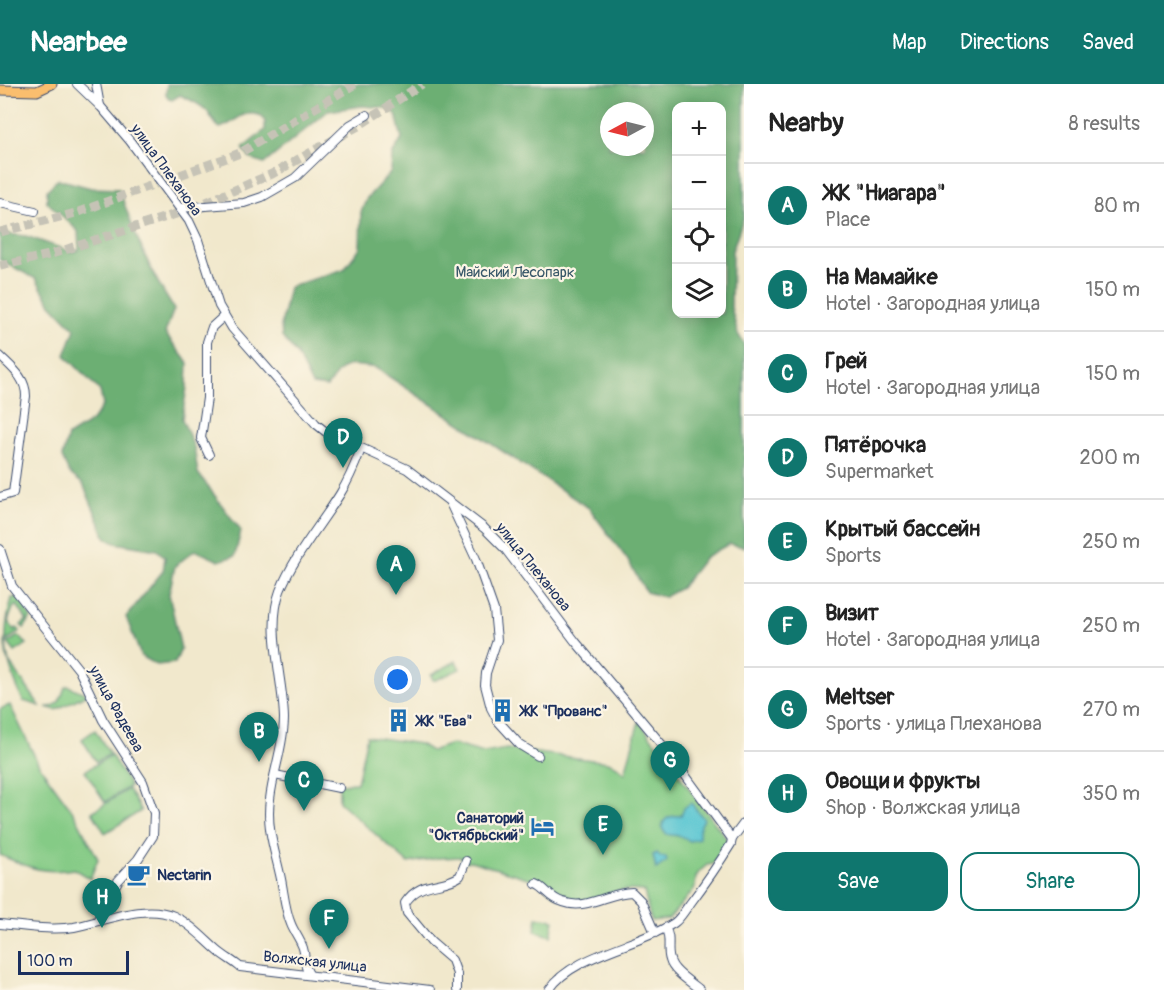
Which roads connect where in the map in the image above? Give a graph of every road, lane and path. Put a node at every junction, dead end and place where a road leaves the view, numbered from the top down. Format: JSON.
{"nodes":[{"id":1,"x":52,"y":84,"type":"edge"},
{"id":2,"x":77,"y":84,"type":"edge"},
{"id":3,"x":96,"y":84,"type":"edge"},
{"id":4,"x":0,"y":90,"type":"edge"},
{"id":5,"x":101,"y":107,"type":"junction"},
{"id":6,"x":367,"y":115,"type":"dead end"},
{"id":7,"x":0,"y":203,"type":"edge"},
{"id":8,"x":180,"y":208,"type":"junction"},
{"id":9,"x":35,"y":211,"type":"dead end"},
{"id":10,"x":224,"y":316,"type":"junction"},
{"id":11,"x":0,"y":356,"type":"edge"},
{"id":12,"x":361,"y":449,"type":"junction"},
{"id":13,"x":209,"y":455,"type":"dead end"},
{"id":14,"x":0,"y":497,"type":"edge"},
{"id":15,"x":449,"y":502,"type":"junction"},
{"id":16,"x":0,"y":549,"type":"edge"},
{"id":17,"x":538,"y":756,"type":"dead end"},
{"id":18,"x":275,"y":775,"type":"junction"},
{"id":19,"x":339,"y":788,"type":"dead end"},
{"id":20,"x":744,"y":823,"type":"edge"},
{"id":21,"x":732,"y":838,"type":"junction"},
{"id":22,"x":466,"y":861,"type":"dead end"},
{"id":23,"x":536,"y":884,"type":"dead end"},
{"id":24,"x":98,"y":919,"type":"junction"},
{"id":25,"x":0,"y":924,"type":"edge"},
{"id":26,"x":665,"y":928,"type":"junction"},
{"id":27,"x":655,"y":933,"type":"junction"},
{"id":28,"x":309,"y":974,"type":"junction"},
{"id":29,"x":430,"y":990,"type":"edge"},
{"id":30,"x":457,"y":990,"type":"edge"},
{"id":31,"x":549,"y":990,"type":"edge"},
{"id":32,"x":700,"y":990,"type":"edge"}],
"edges":[{"from":1,"to":4,"type":"main road"},
{"from":2,"to":5,"type":"street","name":"улица Плеханова"},
{"from":3,"to":5,"type":"street"},
{"from":5,"to":8,"type":"street","name":"улица Плеханова"},
{"from":6,"to":8,"type":"street"},
{"from":7,"to":9,"type":"street"},
{"from":8,"to":10,"type":"street","name":"улица Плеханова"},
{"from":10,"to":12,"type":"street","name":"улица Плеханова"},
{"from":10,"to":13,"type":"street"},
{"from":11,"to":14,"type":"street"},
{"from":12,"to":15,"type":"street","name":"улица Плеханова"},
{"from":12,"to":18,"type":"street"},
{"from":15,"to":17,"type":"street"},
{"from":15,"to":21,"type":"street","name":"улица Плеханова"},
{"from":16,"to":24,"type":"street","name":"улица Фадеева"},
{"from":18,"to":19,"type":"street"},
{"from":18,"to":28,"type":"street"},
{"from":20,"to":21,"type":"street"},
{"from":21,"to":26,"type":"street"},
{"from":22,"to":30,"type":"street"},
{"from":23,"to":27,"type":"street"},
{"from":24,"to":25,"type":"street","name":"Волжская улица"},
{"from":24,"to":28,"type":"street","name":"Волжская улица"},
{"from":26,"to":27,"type":"street"},
{"from":26,"to":32,"type":"street"},
{"from":27,"to":31,"type":"street"},
{"from":28,"to":29,"type":"street","name":"Волжская улица"}]}
